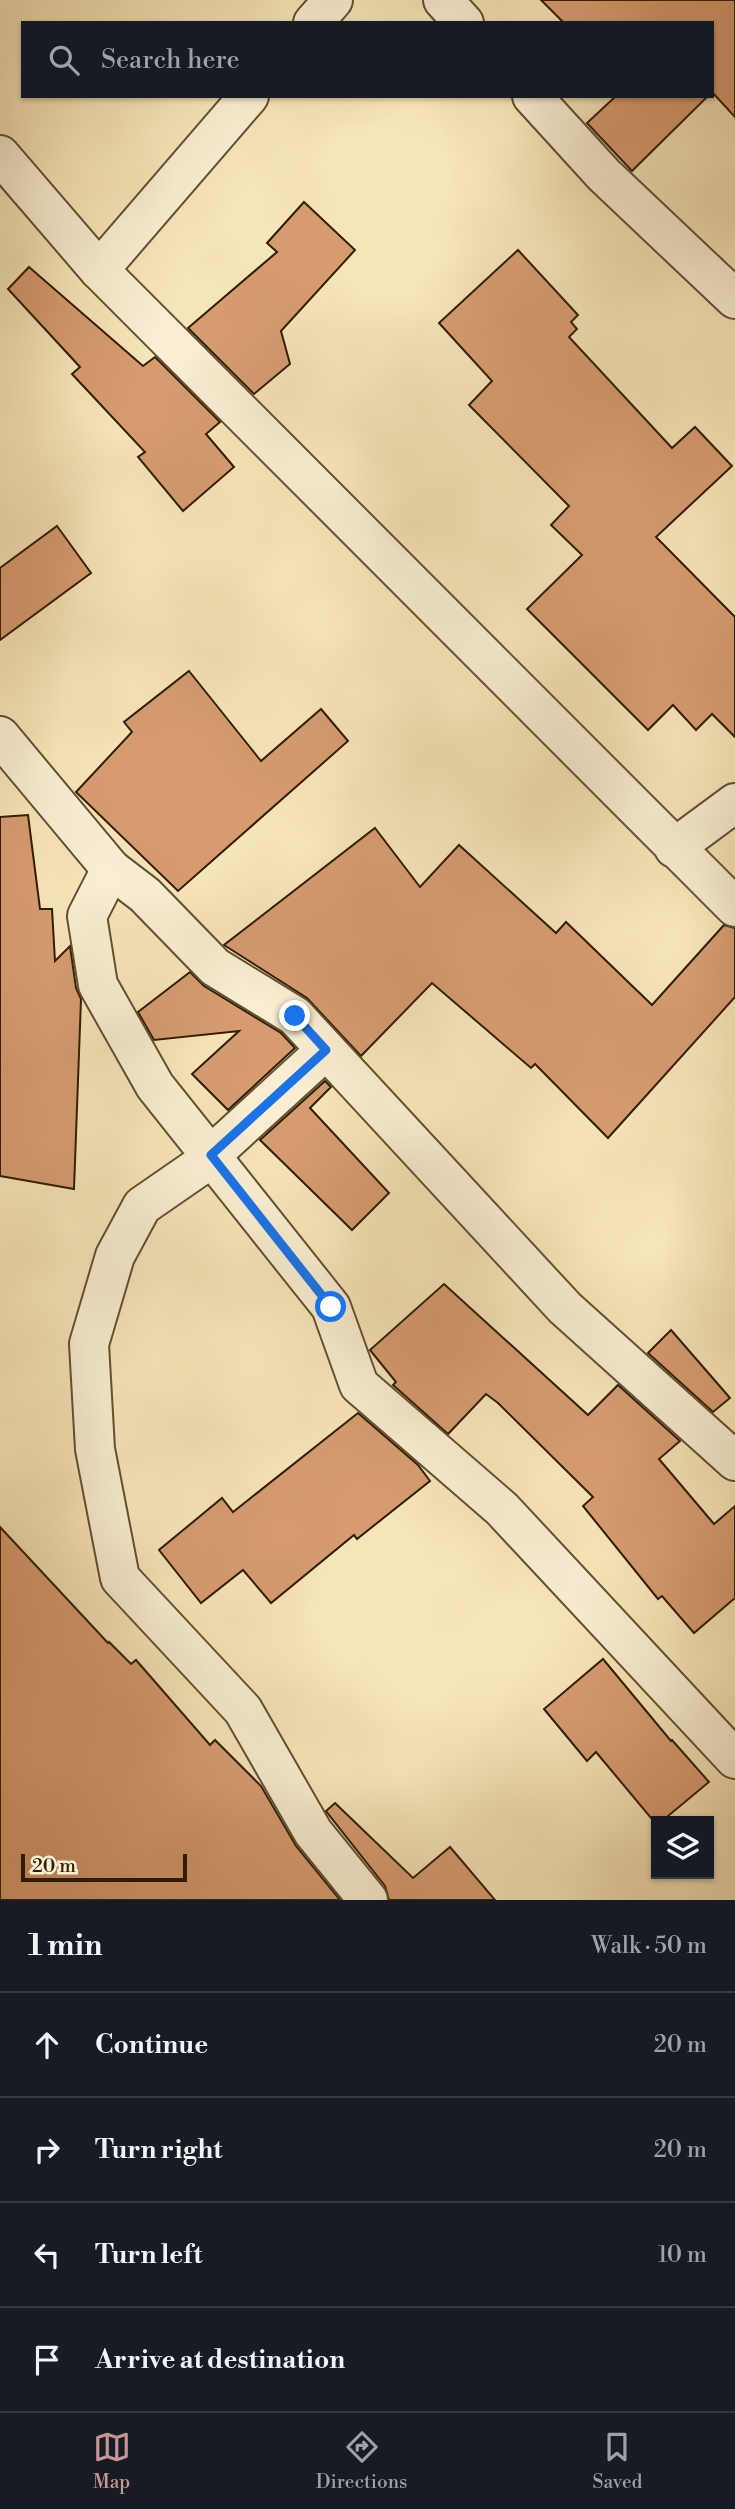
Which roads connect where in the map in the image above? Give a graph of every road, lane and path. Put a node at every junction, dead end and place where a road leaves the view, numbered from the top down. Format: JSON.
{"nodes":[{"id":1,"x":333,"y":0,"type":"edge"},
{"id":2,"x":443,"y":0,"type":"edge"},
{"id":3,"x":315,"y":21,"type":"edge"},
{"id":4,"x":462,"y":21,"type":"edge"},
{"id":5,"x":247,"y":98,"type":"edge"},
{"id":6,"x":534,"y":98,"type":"edge"},
{"id":7,"x":0,"y":155,"type":"edge"},
{"id":8,"x":99,"y":270,"type":"junction"},
{"id":9,"x":735,"y":299,"type":"edge"},
{"id":10,"x":0,"y":736,"type":"edge"},
{"id":11,"x":735,"y":803,"type":"edge"},
{"id":12,"x":674,"y":848,"type":"junction"},
{"id":13,"x":111,"y":869,"type":"junction"},
{"id":14,"x":735,"y":907,"type":"edge"},
{"id":15,"x":326,"y":1050,"type":"junction"},
{"id":16,"x":211,"y":1155,"type":"junction"},
{"id":17,"x":735,"y":1461,"type":"edge"},
{"id":18,"x":735,"y":1759,"type":"edge"},
{"id":19,"x":368,"y":1900,"type":"edge"}],
"edges":[{"from":1,"to":3,"type":"street"},
{"from":2,"to":4,"type":"street"},
{"from":5,"to":8,"type":"street"},
{"from":6,"to":9,"type":"street"},
{"from":7,"to":8,"type":"street"},
{"from":8,"to":12,"type":"street"},
{"from":10,"to":13,"type":"street"},
{"from":11,"to":12,"type":"street"},
{"from":12,"to":14,"type":"street"},
{"from":13,"to":15,"type":"street"},
{"from":13,"to":16,"type":"street"},
{"from":15,"to":16,"type":"street"},
{"from":15,"to":17,"type":"street"},
{"from":16,"to":18,"type":"street"},
{"from":16,"to":19,"type":"street"}]}
